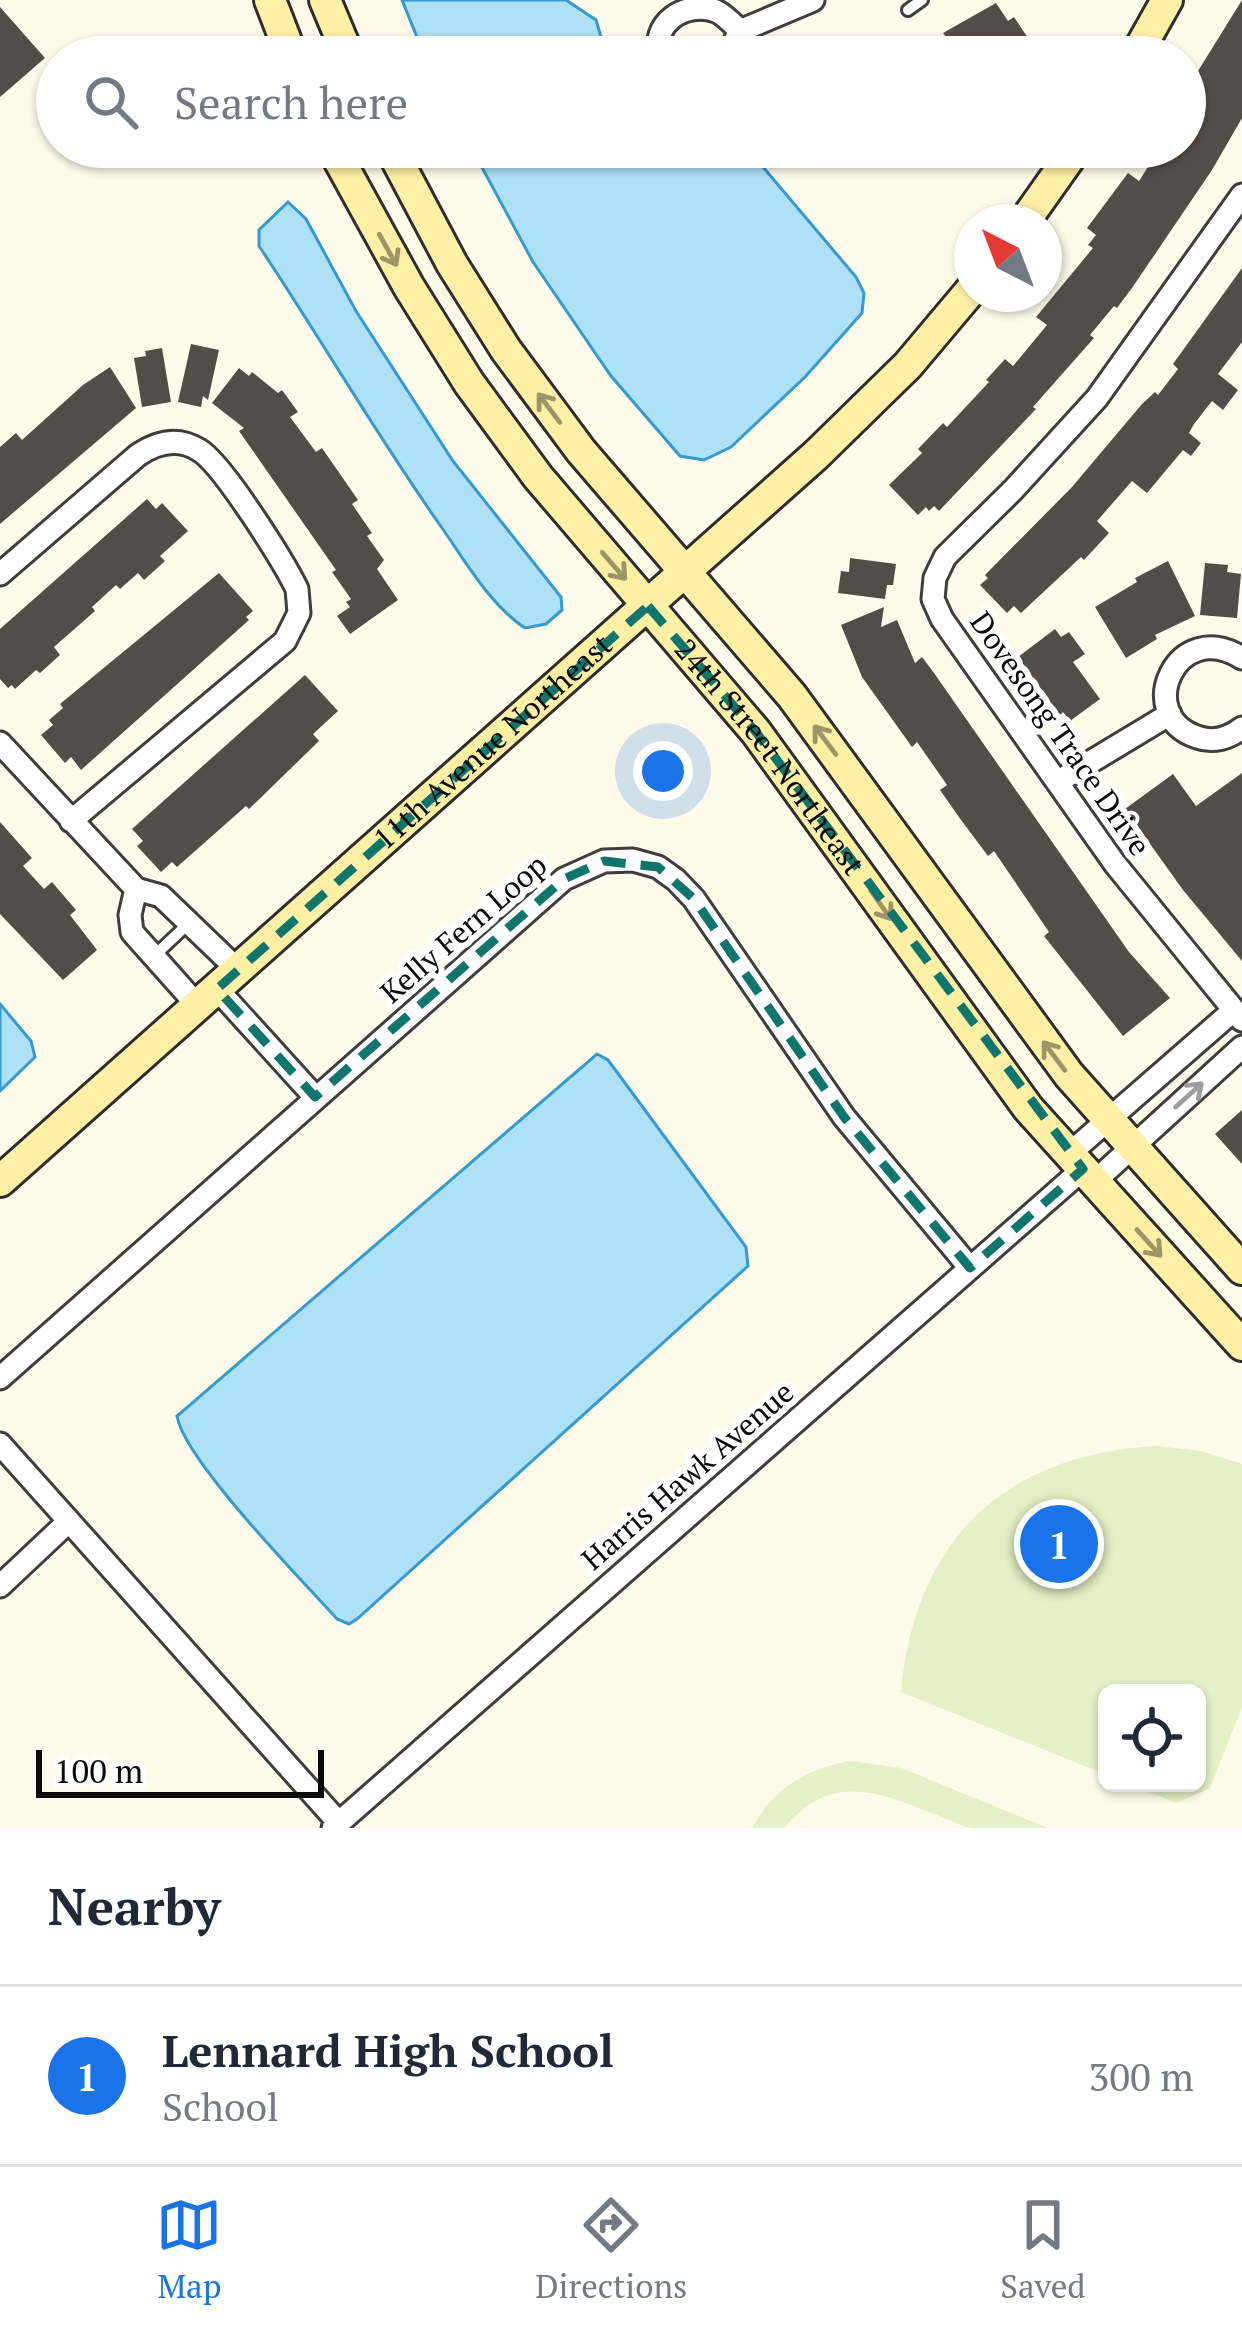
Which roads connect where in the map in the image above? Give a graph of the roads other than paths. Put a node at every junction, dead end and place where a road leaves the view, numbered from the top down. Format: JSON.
{"nodes":[{"id":1,"x":270,"y":0,"type":"edge"},
{"id":2,"x":325,"y":0,"type":"edge"},
{"id":3,"x":813,"y":0,"type":"edge"},
{"id":4,"x":922,"y":0,"type":"edge"},
{"id":5,"x":1168,"y":0,"type":"edge"},
{"id":6,"x":908,"y":10,"type":"dead end"},
{"id":7,"x":740,"y":31,"type":"junction"},
{"id":8,"x":284,"y":36,"type":"edge"},
{"id":9,"x":340,"y":36,"type":"edge"},
{"id":10,"x":660,"y":36,"type":"edge"},
{"id":11,"x":738,"y":36,"type":"edge"},
{"id":12,"x":1147,"y":36,"type":"edge"},
{"id":13,"x":344,"y":168,"type":"edge"},
{"id":14,"x":401,"y":168,"type":"edge"},
{"id":15,"x":1062,"y":168,"type":"edge"},
{"id":16,"x":1242,"y":195,"type":"edge"},
{"id":17,"x":1037,"y":204,"type":"edge"},
{"id":18,"x":954,"y":311,"type":"edge"},
{"id":19,"x":684,"y":573,"type":"junction"},
{"id":20,"x":0,"y":574,"type":"edge"},
{"id":21,"x":648,"y":606,"type":"junction"},
{"id":22,"x":1242,"y":658,"type":"edge"},
{"id":23,"x":1170,"y":714,"type":"junction"},
{"id":24,"x":1242,"y":728,"type":"edge"},
{"id":25,"x":0,"y":743,"type":"edge"},
{"id":26,"x":1059,"y":781,"type":"junction"},
{"id":27,"x":71,"y":821,"type":"junction"},
{"id":28,"x":136,"y":889,"type":"junction"},
{"id":29,"x":189,"y":923,"type":"junction"},
{"id":30,"x":154,"y":956,"type":"junction"},
{"id":31,"x":218,"y":988,"type":"junction"},
{"id":32,"x":1238,"y":1015,"type":"edge"},
{"id":33,"x":1242,"y":1047,"type":"edge"},
{"id":34,"x":315,"y":1097,"type":"junction"},
{"id":35,"x":1108,"y":1120,"type":"junction"},
{"id":36,"x":1131,"y":1147,"type":"junction"},
{"id":37,"x":1082,"y":1168,"type":"junction"},
{"id":38,"x":0,"y":1181,"type":"edge"},
{"id":39,"x":970,"y":1268,"type":"junction"},
{"id":40,"x":1242,"y":1269,"type":"edge"},
{"id":41,"x":1242,"y":1345,"type":"edge"},
{"id":42,"x":0,"y":1378,"type":"edge"},
{"id":43,"x":0,"y":1444,"type":"edge"},
{"id":44,"x":69,"y":1521,"type":"junction"},
{"id":45,"x":0,"y":1586,"type":"edge"},
{"id":46,"x":336,"y":1826,"type":"edge"}],
"edges":[{"from":1,"to":8,"type":"street"},
{"from":2,"to":9,"type":"street"},
{"from":3,"to":7,"type":"street"},
{"from":4,"to":6,"type":"lane"},
{"from":5,"to":12,"type":"street"},
{"from":7,"to":10,"type":"street"},
{"from":7,"to":11,"type":"street"},
{"from":13,"to":21,"type":"street","name":"24th Street Northeast","one_way":true},
{"from":19,"to":14,"type":"street","name":"24th Street Northeast","one_way":true},
{"from":15,"to":17,"type":"street"},
{"from":16,"to":26,"type":"street","name":"Dovesong Trace Drive"},
{"from":18,"to":19,"type":"street","name":"11th Avenue Northeast"},
{"from":19,"to":21,"type":"street","name":"11th Avenue Northeast"},
{"from":35,"to":19,"type":"street","name":"24th Street Northeast","one_way":true},
{"from":20,"to":27,"type":"street"},
{"from":21,"to":31,"type":"street","name":"11th Avenue Northeast"},
{"from":21,"to":37,"type":"street","name":"24th Street Northeast","one_way":true},
{"from":22,"to":23,"type":"street"},
{"from":23,"to":24,"type":"street"},
{"from":23,"to":26,"type":"street"},
{"from":25,"to":27,"type":"street"},
{"from":26,"to":32,"type":"street","name":"Dovesong Trace Drive"},
{"from":27,"to":28,"type":"street"},
{"from":28,"to":29,"type":"street"},
{"from":28,"to":30,"type":"street"},
{"from":29,"to":30,"type":"lane"},
{"from":29,"to":31,"type":"street"},
{"from":30,"to":31,"type":"street"},
{"from":31,"to":34,"type":"street"},
{"from":31,"to":38,"type":"street","name":"11th Avenue Northeast"},
{"from":32,"to":35,"type":"street"},
{"from":36,"to":33,"type":"street","one_way":true},
{"from":34,"to":39,"type":"street","name":"Kelly Fern Loop"},
{"from":34,"to":42,"type":"street","name":"Kelly Fern Loop"},
{"from":35,"to":36,"type":"street","name":"24th Street Northeast"},
{"from":35,"to":37,"type":"street"},
{"from":36,"to":37,"type":"street"},
{"from":36,"to":40,"type":"street","name":"24th Street Northeast"},
{"from":37,"to":39,"type":"street","name":"Harris Hawk Avenue"},
{"from":37,"to":41,"type":"street","name":"24th Street Northeast","one_way":true},
{"from":39,"to":46,"type":"street","name":"Harris Hawk Avenue"},
{"from":43,"to":44,"type":"street"},
{"from":44,"to":45,"type":"street"},
{"from":44,"to":46,"type":"street"}]}
